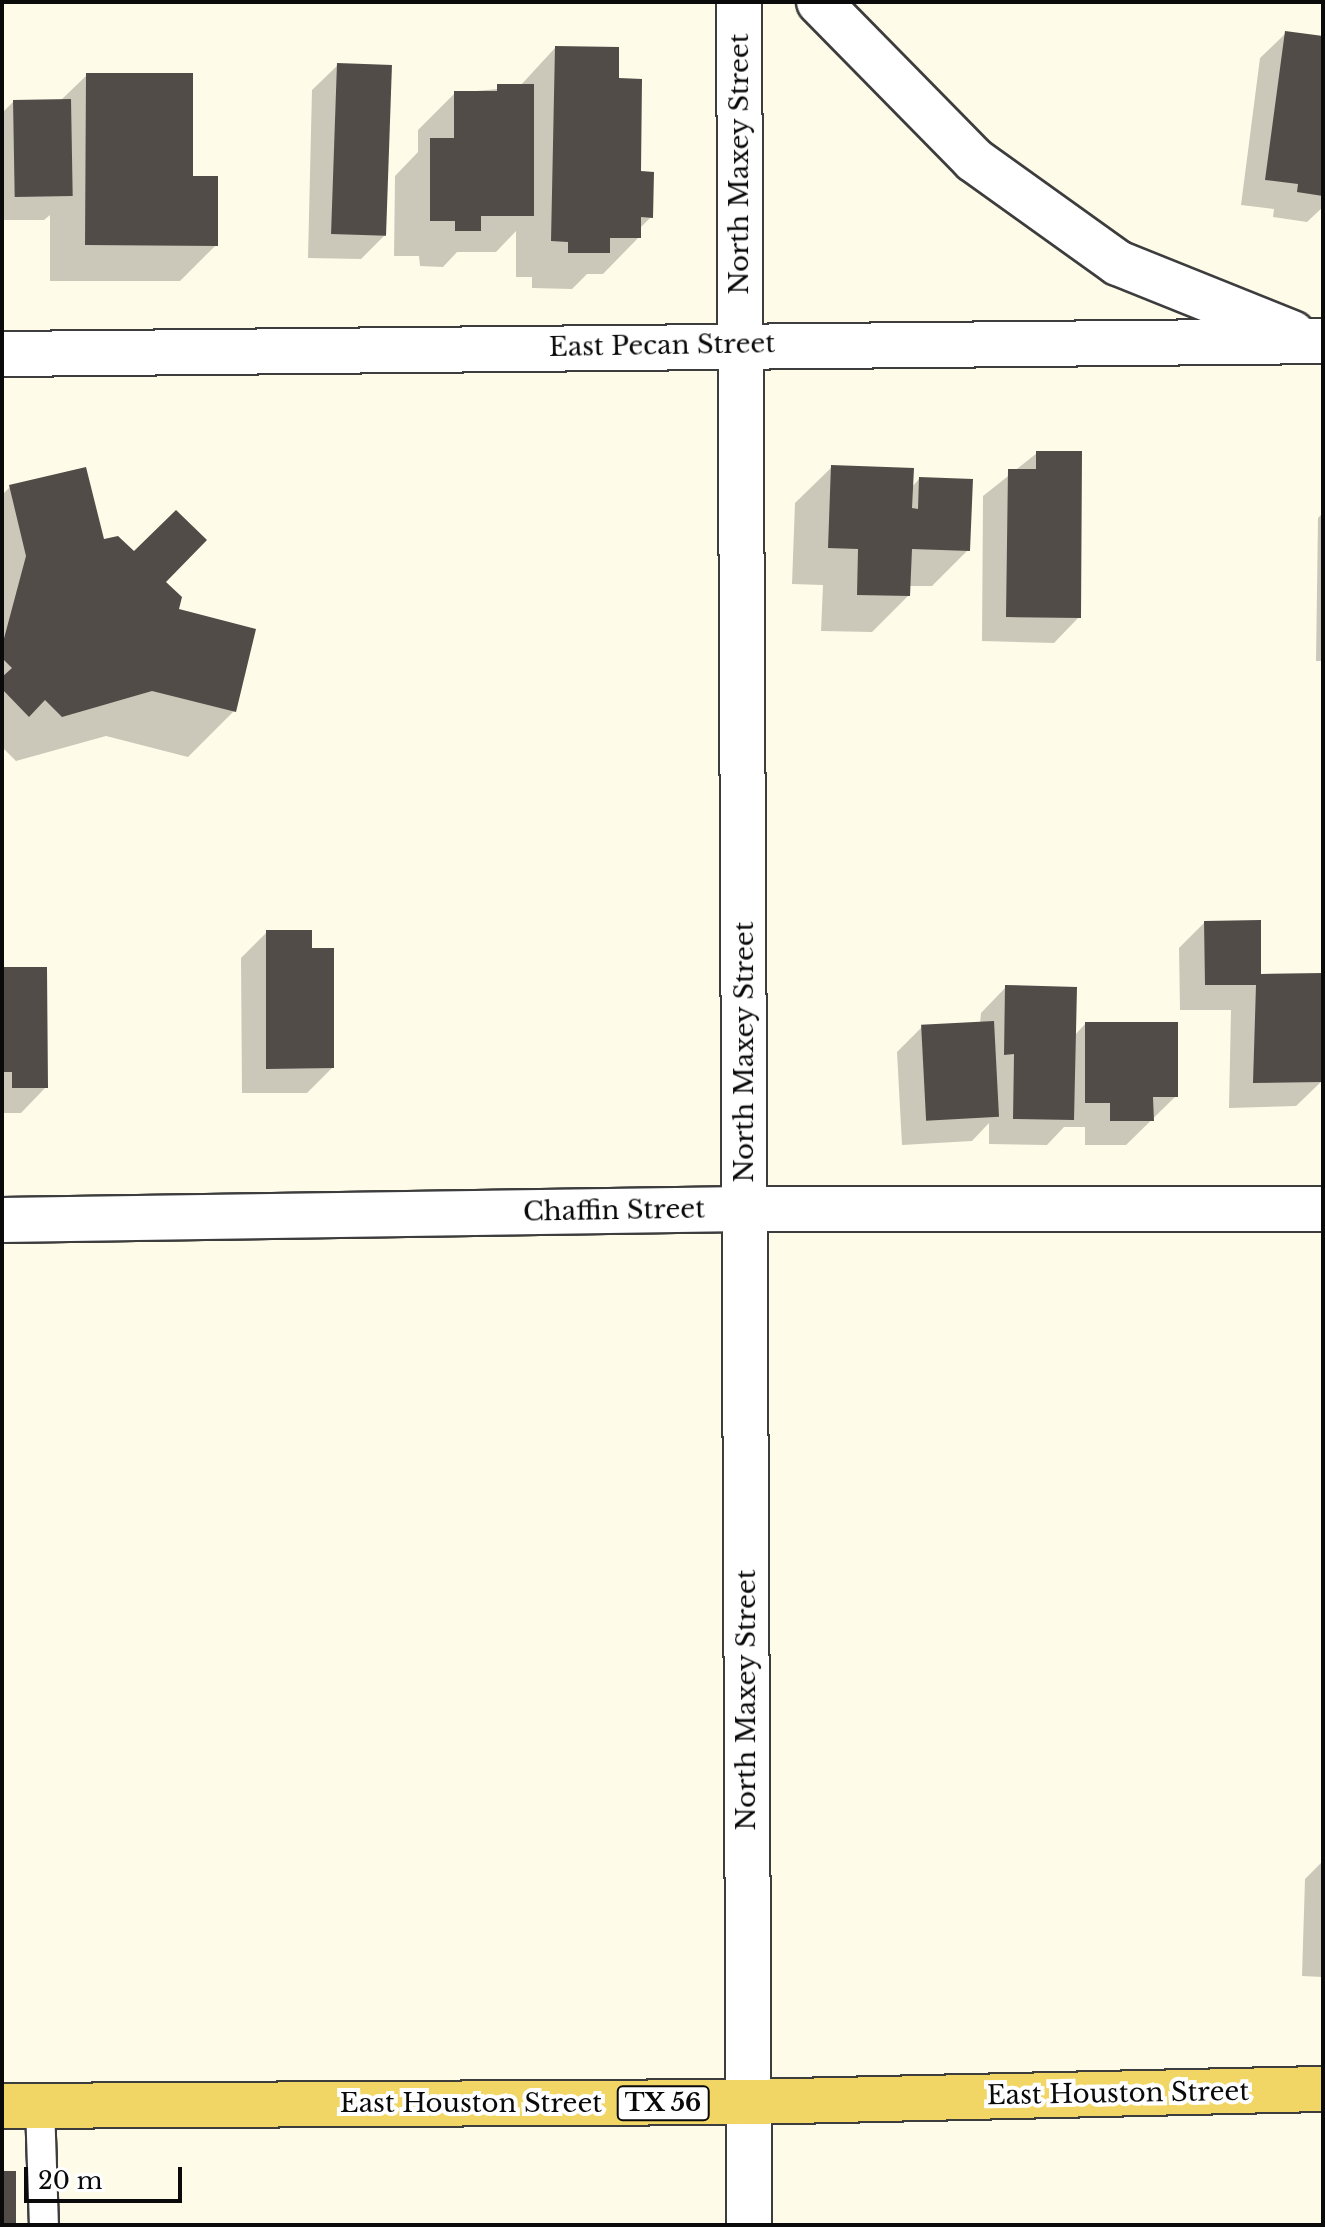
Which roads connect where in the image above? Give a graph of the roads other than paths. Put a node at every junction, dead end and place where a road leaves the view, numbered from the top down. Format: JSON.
{"nodes":[{"id":1,"x":739,"y":2,"type":"edge"},
{"id":2,"x":819,"y":2,"type":"edge"},
{"id":3,"x":1317,"y":341,"type":"edge"},
{"id":4,"x":741,"y":344,"type":"junction"},
{"id":5,"x":2,"y":354,"type":"edge"},
{"id":6,"x":745,"y":1209,"type":"junction"},
{"id":7,"x":1323,"y":1209,"type":"edge"},
{"id":8,"x":2,"y":1220,"type":"edge"},
{"id":9,"x":1323,"y":2089,"type":"edge"},
{"id":10,"x":748,"y":2102,"type":"junction"},
{"id":11,"x":21,"y":2106,"type":"edge"},
{"id":12,"x":44,"y":2225,"type":"edge"},
{"id":13,"x":749,"y":2225,"type":"edge"}],
"edges":[{"from":1,"to":4,"type":"street","name":"North Maxey Street"},
{"from":2,"to":3,"type":"street"},
{"from":3,"to":4,"type":"street","name":"East Pecan Street"},
{"from":4,"to":5,"type":"street","name":"East Pecan Street"},
{"from":4,"to":6,"type":"street","name":"North Maxey Street"},
{"from":6,"to":7,"type":"street","name":"Chaffin Street"},
{"from":6,"to":8,"type":"street","name":"Chaffin Street"},
{"from":6,"to":10,"type":"street","name":"North Maxey Street"},
{"from":9,"to":10,"type":"main road","name":"East Houston Street","number":"TX 56"},
{"from":10,"to":11,"type":"main road","name":"East Houston Street","number":"TX 56"},
{"from":10,"to":13,"type":"street","name":"North Maxey Street"},
{"from":11,"to":12,"type":"lane"}]}
